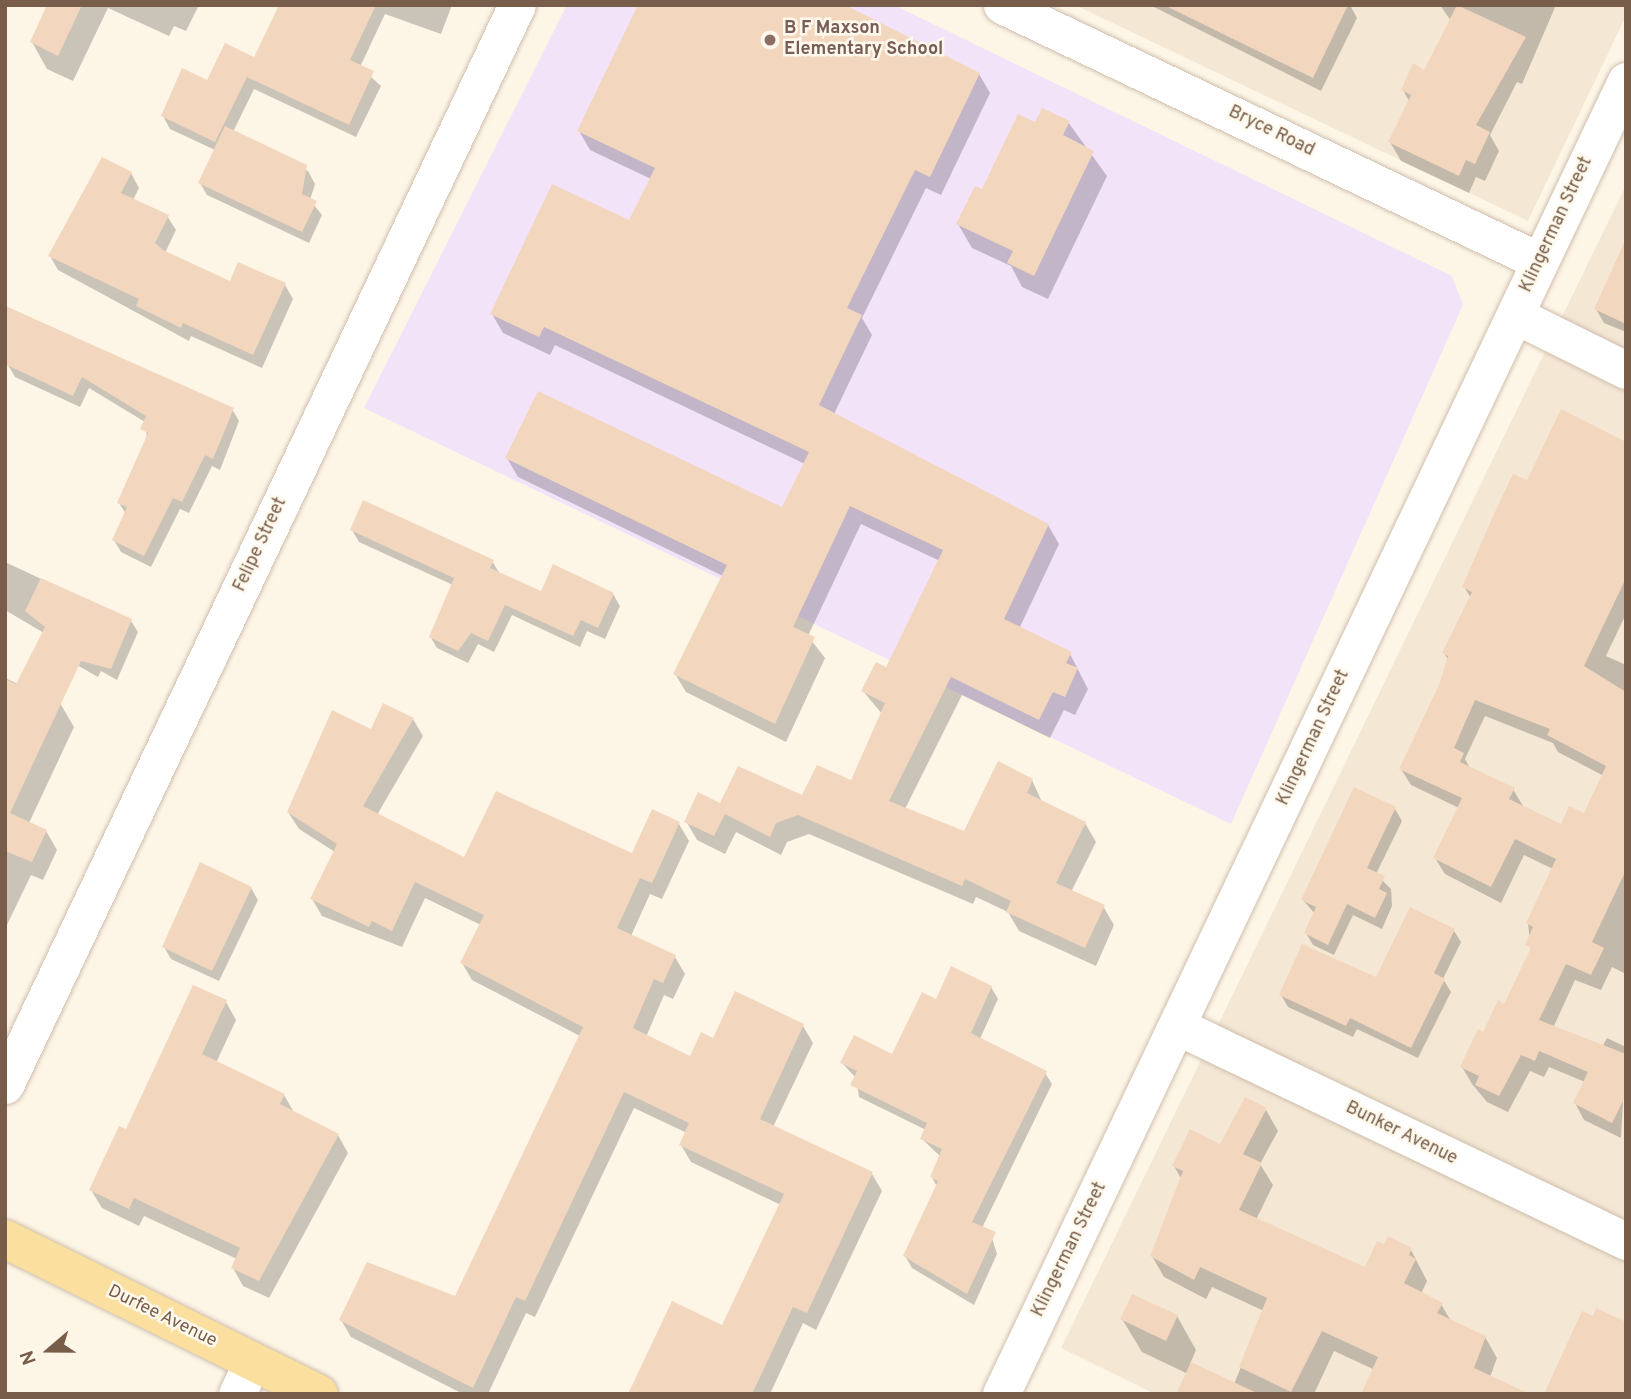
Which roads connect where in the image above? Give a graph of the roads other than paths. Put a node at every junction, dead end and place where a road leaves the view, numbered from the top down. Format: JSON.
{"nodes":[{"id":1,"x":517,"y":5,"type":"edge"},
{"id":2,"x":1002,"y":5,"type":"edge"},
{"id":3,"x":1059,"y":17,"type":"edge"},
{"id":4,"x":1626,"y":81,"type":"edge"},
{"id":5,"x":1539,"y":261,"type":"junction"},
{"id":6,"x":1515,"y":315,"type":"junction"},
{"id":7,"x":1626,"y":369,"type":"edge"},
{"id":8,"x":1177,"y":1026,"type":"junction"},
{"id":9,"x":5,"y":1085,"type":"edge"},
{"id":10,"x":5,"y":1239,"type":"edge"},
{"id":11,"x":1626,"y":1241,"type":"edge"},
{"id":12,"x":244,"y":1378,"type":"edge"},
{"id":13,"x":319,"y":1394,"type":"edge"},
{"id":14,"x":1001,"y":1394,"type":"edge"}],
"edges":[{"from":1,"to":9,"type":"street","name":"Felipe Street"},
{"from":2,"to":3,"type":"street","name":"Bryce Road"},
{"from":3,"to":5,"type":"street","name":"Bryce Road"},
{"from":4,"to":5,"type":"street","name":"Klingerman Street"},
{"from":5,"to":6,"type":"street","name":"Klingerman Street"},
{"from":6,"to":7,"type":"street"},
{"from":6,"to":8,"type":"street","name":"Klingerman Street"},
{"from":8,"to":11,"type":"street","name":"Bunker Avenue"},
{"from":8,"to":14,"type":"street","name":"Klingerman Street"},
{"from":10,"to":12,"type":"main road","name":"Durfee Avenue"},
{"from":12,"to":13,"type":"main road","name":"Durfee Avenue"}]}
